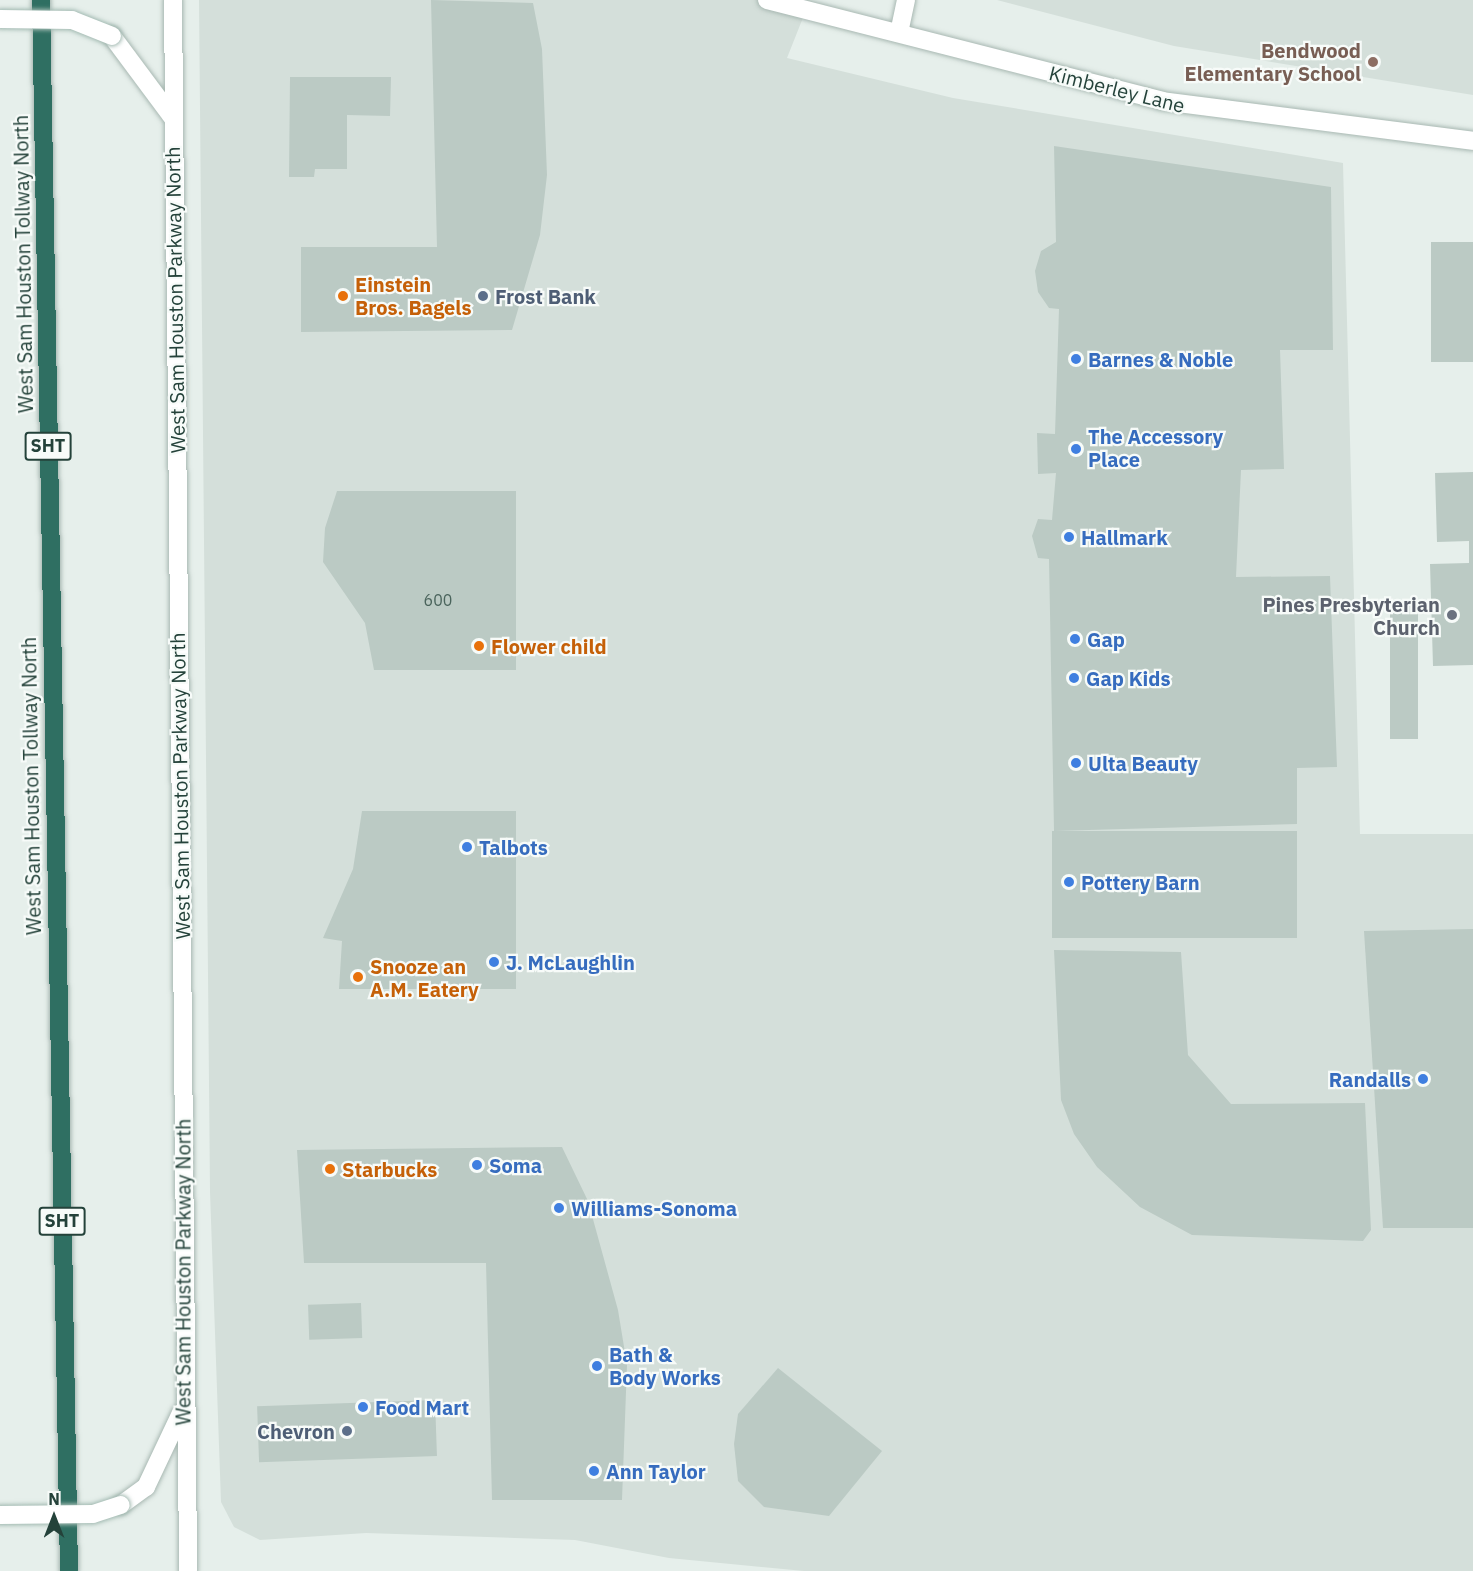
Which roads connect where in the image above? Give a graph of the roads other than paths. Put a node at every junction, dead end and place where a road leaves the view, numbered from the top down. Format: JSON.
{"nodes":[{"id":1,"x":41,"y":0,"type":"edge"},
{"id":2,"x":173,"y":0,"type":"edge"},
{"id":3,"x":767,"y":0,"type":"edge"},
{"id":4,"x":906,"y":0,"type":"edge"},
{"id":5,"x":0,"y":20,"type":"edge"},
{"id":6,"x":898,"y":33,"type":"junction"},
{"id":7,"x":173,"y":118,"type":"junction"},
{"id":8,"x":1473,"y":141,"type":"edge"},
{"id":9,"x":182,"y":1411,"type":"junction"},
{"id":10,"x":0,"y":1515,"type":"edge"},
{"id":11,"x":69,"y":1571,"type":"edge"},
{"id":12,"x":188,"y":1571,"type":"edge"}],
"edges":[{"from":1,"to":11,"type":"highway","name":"West Sam Houston Tollway North","number":"SHT"},
{"from":2,"to":7,"type":"main road","name":"West Sam Houston Parkway North"},
{"from":3,"to":6,"type":"main road","name":"Kimberley Lane"},
{"from":4,"to":6,"type":"main road"},
{"from":5,"to":7,"type":"main road","bridge":true},
{"from":6,"to":8,"type":"main road","name":"Kimberley Lane"},
{"from":7,"to":9,"type":"main road","name":"West Sam Houston Parkway North"},
{"from":9,"to":10,"type":"main road","bridge":true},
{"from":9,"to":12,"type":"main road","name":"West Sam Houston Parkway North"}]}
